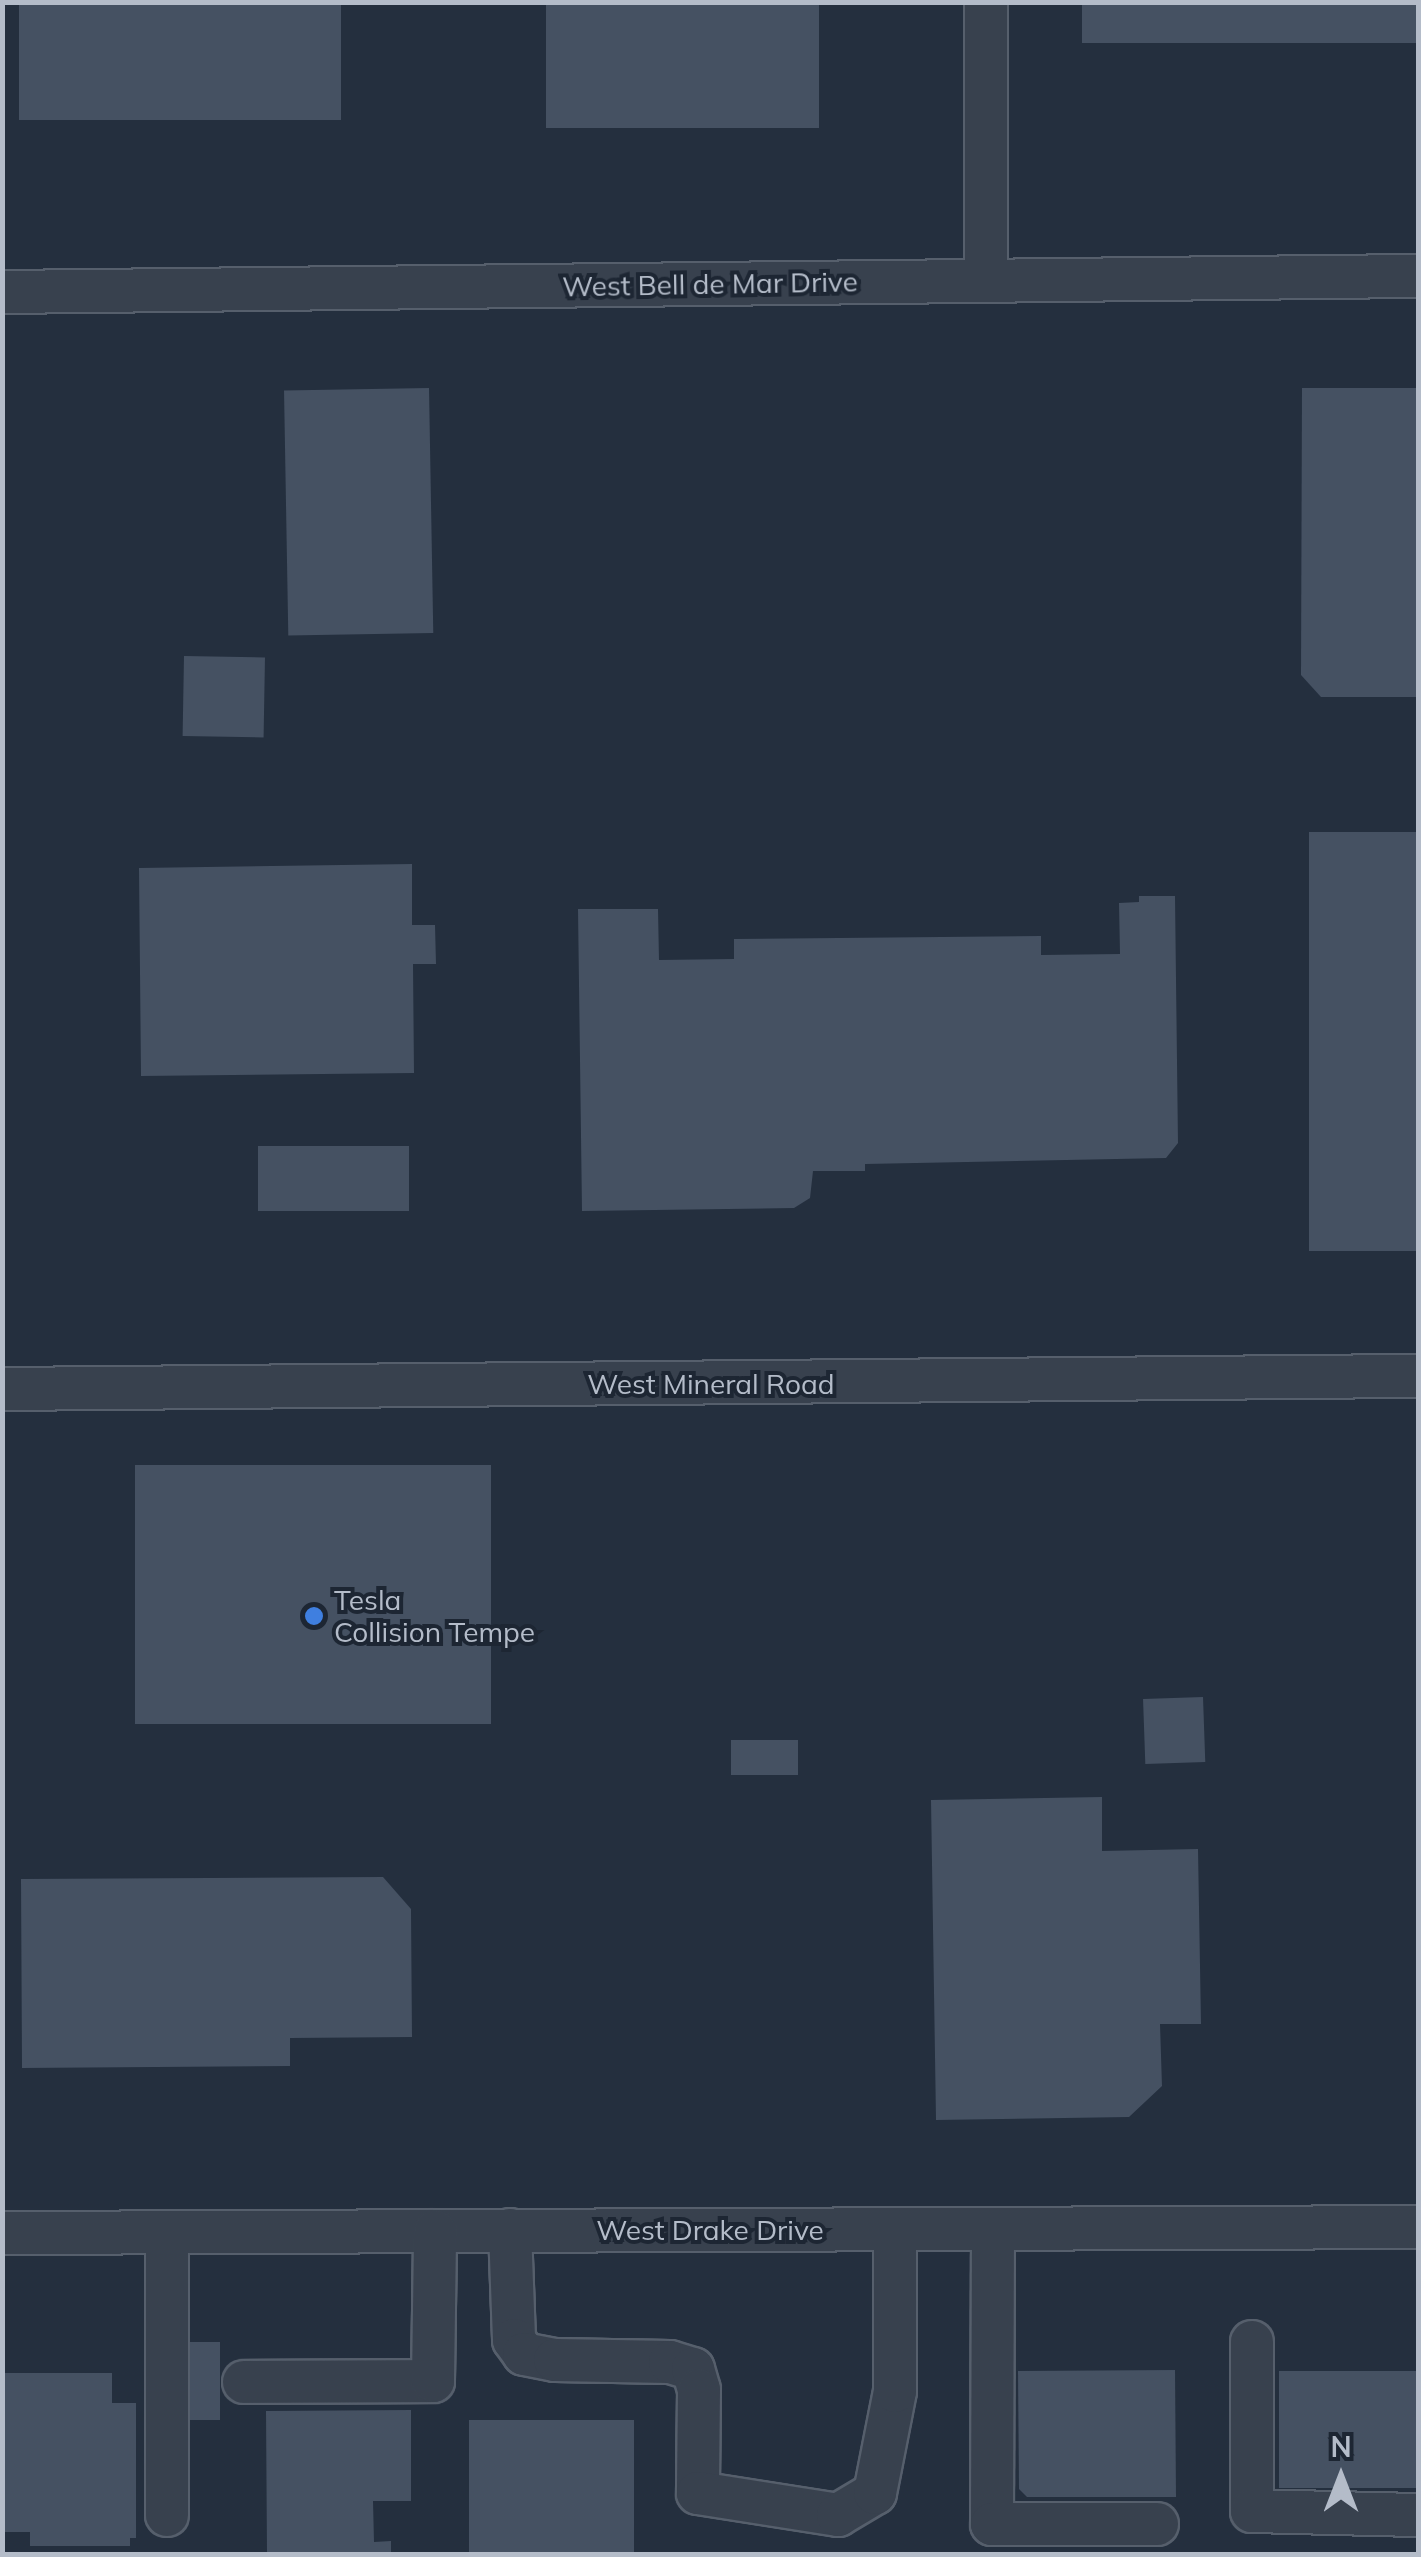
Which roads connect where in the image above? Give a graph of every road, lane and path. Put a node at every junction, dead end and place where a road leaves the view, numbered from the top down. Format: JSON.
{"nodes":[{"id":1,"x":986,"y":2,"type":"edge"},
{"id":2,"x":1418,"y":276,"type":"edge"},
{"id":3,"x":986,"y":281,"type":"junction"},
{"id":4,"x":2,"y":292,"type":"edge"},
{"id":5,"x":1418,"y":1376,"type":"edge"},
{"id":6,"x":2,"y":1389,"type":"edge"},
{"id":7,"x":1418,"y":2227,"type":"edge"},
{"id":8,"x":895,"y":2229,"type":"junction"},
{"id":9,"x":992,"y":2229,"type":"junction"},
{"id":10,"x":510,"y":2230,"type":"junction"},
{"id":11,"x":435,"y":2231,"type":"junction"},
{"id":12,"x":168,"y":2233,"type":"junction"},
{"id":13,"x":2,"y":2234,"type":"edge"},
{"id":14,"x":1252,"y":2342,"type":"dead end"},
{"id":15,"x":244,"y":2382,"type":"dead end"},
{"id":16,"x":168,"y":2515,"type":"dead end"},
{"id":17,"x":1418,"y":2516,"type":"edge"},
{"id":18,"x":1157,"y":2524,"type":"dead end"}],
"edges":[{"from":1,"to":3,"type":"street"},
{"from":2,"to":3,"type":"street","name":"West Bell de Mar Drive"},
{"from":3,"to":4,"type":"street","name":"West Bell de Mar Drive"},
{"from":5,"to":6,"type":"street","name":"West Mineral Road"},
{"from":7,"to":9,"type":"street","name":"West Drake Drive"},
{"from":8,"to":9,"type":"street","name":"West Drake Drive"},
{"from":8,"to":10,"type":"street","name":"West Drake Drive"},
{"from":8,"to":10,"type":"street"},
{"from":9,"to":18,"type":"street"},
{"from":10,"to":11,"type":"street","name":"West Drake Drive"},
{"from":11,"to":12,"type":"street","name":"West Drake Drive"},
{"from":11,"to":15,"type":"street"},
{"from":12,"to":13,"type":"street","name":"West Drake Drive"},
{"from":12,"to":16,"type":"street"},
{"from":14,"to":17,"type":"street"}]}
